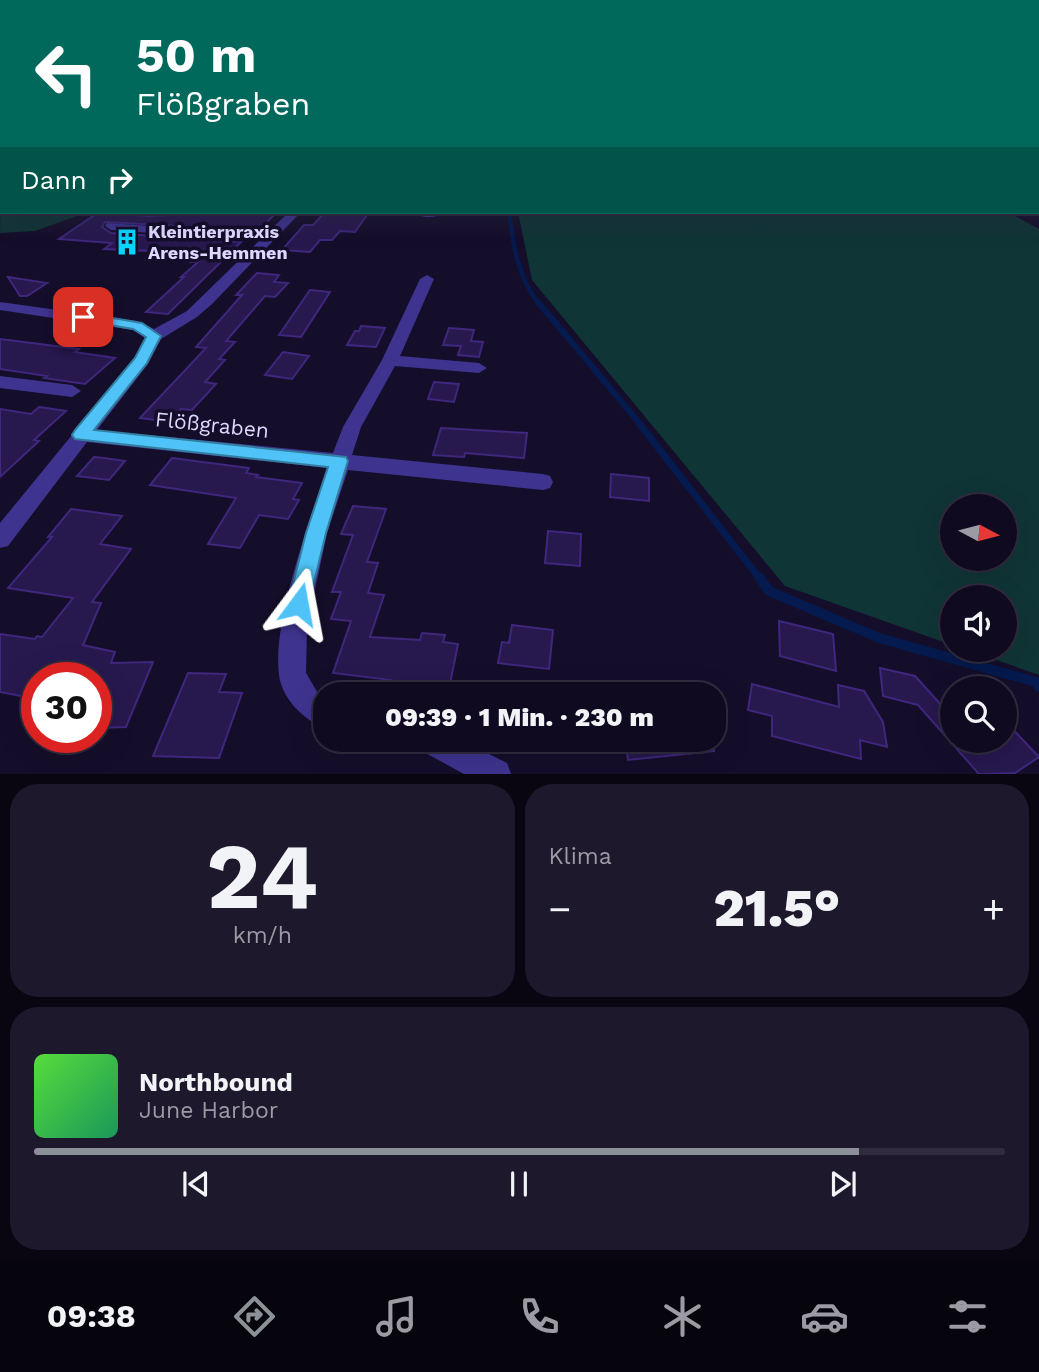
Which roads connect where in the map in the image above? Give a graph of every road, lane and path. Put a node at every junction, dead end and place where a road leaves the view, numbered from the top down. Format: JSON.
{"nodes":[{"id":1,"x":293,"y":214,"type":"edge"},
{"id":2,"x":111,"y":226,"type":"dead end"},
{"id":3,"x":268,"y":238,"type":"junction"},
{"id":4,"x":427,"y":279,"type":"dead end"},
{"id":5,"x":0,"y":306,"type":"edge"},
{"id":6,"x":154,"y":336,"type":"junction"},
{"id":7,"x":390,"y":360,"type":"junction"},
{"id":8,"x":478,"y":368,"type":"dead end"},
{"id":9,"x":0,"y":382,"type":"edge"},
{"id":10,"x":72,"y":391,"type":"dead end"},
{"id":11,"x":81,"y":435,"type":"junction"},
{"id":12,"x":339,"y":461,"type":"junction"},
{"id":13,"x":543,"y":482,"type":"dead end"},
{"id":14,"x":0,"y":539,"type":"edge"},
{"id":15,"x":313,"y":707,"type":"edge"},
{"id":16,"x":453,"y":752,"type":"edge"},
{"id":17,"x":496,"y":774,"type":"edge"}],
"edges":[{"from":1,"to":3,"type":"street"},
{"from":2,"to":3,"type":"street"},
{"from":3,"to":6,"type":"street"},
{"from":4,"to":7,"type":"street"},
{"from":5,"to":6,"type":"street"},
{"from":6,"to":11,"type":"street"},
{"from":7,"to":8,"type":"street"},
{"from":7,"to":12,"type":"street"},
{"from":9,"to":10,"type":"street"},
{"from":11,"to":12,"type":"street","name":"Flößgraben"},
{"from":11,"to":14,"type":"street"},
{"from":12,"to":13,"type":"street","name":"Flößgraben"},
{"from":12,"to":15,"type":"street"},
{"from":16,"to":17,"type":"street"}]}
